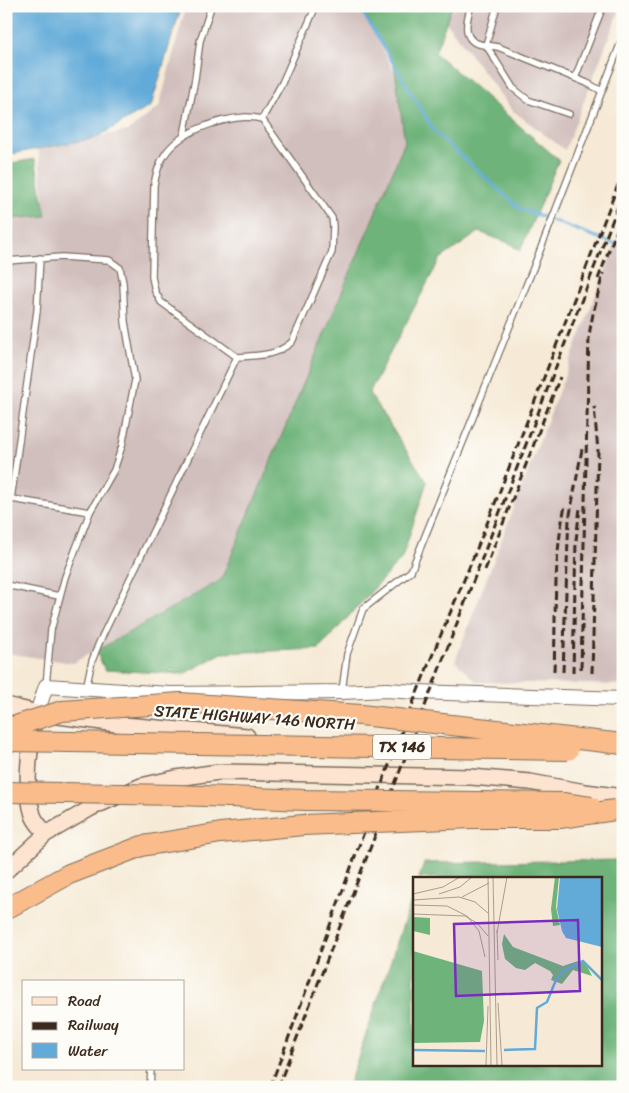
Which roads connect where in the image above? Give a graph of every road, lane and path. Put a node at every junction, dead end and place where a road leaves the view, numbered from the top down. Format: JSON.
{"nodes":[{"id":1,"x":212,"y":6,"type":"edge"},
{"id":2,"x":316,"y":6,"type":"edge"},
{"id":3,"x":472,"y":6,"type":"edge"},
{"id":4,"x":497,"y":6,"type":"edge"},
{"id":5,"x":603,"y":6,"type":"edge"},
{"id":6,"x":623,"y":37,"type":"edge"},
{"id":7,"x":486,"y":45,"type":"junction"},
{"id":8,"x":575,"y":78,"type":"junction"},
{"id":9,"x":602,"y":91,"type":"junction"},
{"id":10,"x":569,"y":114,"type":"dead end"},
{"id":11,"x":262,"y":119,"type":"junction"},
{"id":12,"x":184,"y":135,"type":"junction"},
{"id":13,"x":40,"y":258,"type":"junction"},
{"id":14,"x":6,"y":261,"type":"edge"},
{"id":15,"x":237,"y":357,"type":"junction"},
{"id":16,"x":9,"y":498,"type":"edge"},
{"id":17,"x":90,"y":512,"type":"junction"},
{"id":18,"x":6,"y":585,"type":"edge"},
{"id":19,"x":60,"y":596,"type":"junction"},
{"id":20,"x":46,"y":686,"type":"junction"},
{"id":21,"x":86,"y":688,"type":"junction"},
{"id":22,"x":342,"y":692,"type":"junction"},
{"id":23,"x":623,"y":699,"type":"edge"},
{"id":24,"x":6,"y":705,"type":"edge"},
{"id":25,"x":37,"y":713,"type":"junction"},
{"id":26,"x":6,"y":729,"type":"edge"},
{"id":27,"x":623,"y":738,"type":"edge"},
{"id":28,"x":6,"y":742,"type":"edge"},
{"id":29,"x":623,"y":744,"type":"edge"},
{"id":30,"x":623,"y":750,"type":"edge"},
{"id":31,"x":6,"y":792,"type":"edge"},
{"id":32,"x":619,"y":804,"type":"edge"},
{"id":33,"x":46,"y":834,"type":"junction"},
{"id":34,"x":6,"y":871,"type":"edge"},
{"id":35,"x":6,"y":909,"type":"edge"},
{"id":36,"x":151,"y":1070,"type":"edge"},
{"id":37,"x":150,"y":1087,"type":"edge"}],
"edges":[{"from":1,"to":12,"type":"lane"},
{"from":2,"to":11,"type":"lane"},
{"from":3,"to":7,"type":"lane"},
{"from":4,"to":7,"type":"lane"},
{"from":5,"to":8,"type":"lane"},
{"from":6,"to":9,"type":"lane"},
{"from":7,"to":8,"type":"lane"},
{"from":7,"to":10,"type":"lane"},
{"from":8,"to":9,"type":"lane"},
{"from":9,"to":22,"type":"lane"},
{"from":11,"to":12,"type":"lane"},
{"from":11,"to":15,"type":"lane"},
{"from":12,"to":15,"type":"lane"},
{"from":13,"to":14,"type":"lane"},
{"from":13,"to":16,"type":"lane"},
{"from":13,"to":17,"type":"lane"},
{"from":15,"to":21,"type":"lane"},
{"from":16,"to":17,"type":"lane"},
{"from":17,"to":19,"type":"lane"},
{"from":18,"to":19,"type":"lane"},
{"from":19,"to":20,"type":"lane"},
{"from":20,"to":21,"type":"street","name":"STATE HIGHWAY 146 NORTH"},
{"from":20,"to":25,"type":"street"},
{"from":21,"to":22,"type":"street","name":"STATE HIGHWAY 146 NORTH"},
{"from":22,"to":23,"type":"street","name":"STATE HIGHWAY 146 NORTH"},
{"from":24,"to":25,"type":"main road","name":"STATE HIGHWAY 146 NORTH"},
{"from":25,"to":27,"type":"main road","name":"STATE HIGHWAY 146 NORTH"},
{"from":25,"to":33,"type":"main road"},
{"from":26,"to":29,"type":"highway","bridge":true},
{"from":28,"to":30,"type":"highway","number":"TX 146","bridge":true},
{"from":31,"to":32,"type":"highway","bridge":true},
{"from":32,"to":33,"type":"main road"},
{"from":32,"to":35,"type":"highway","bridge":true},
{"from":33,"to":34,"type":"main road"},
{"from":36,"to":37,"type":"lane"}]}
